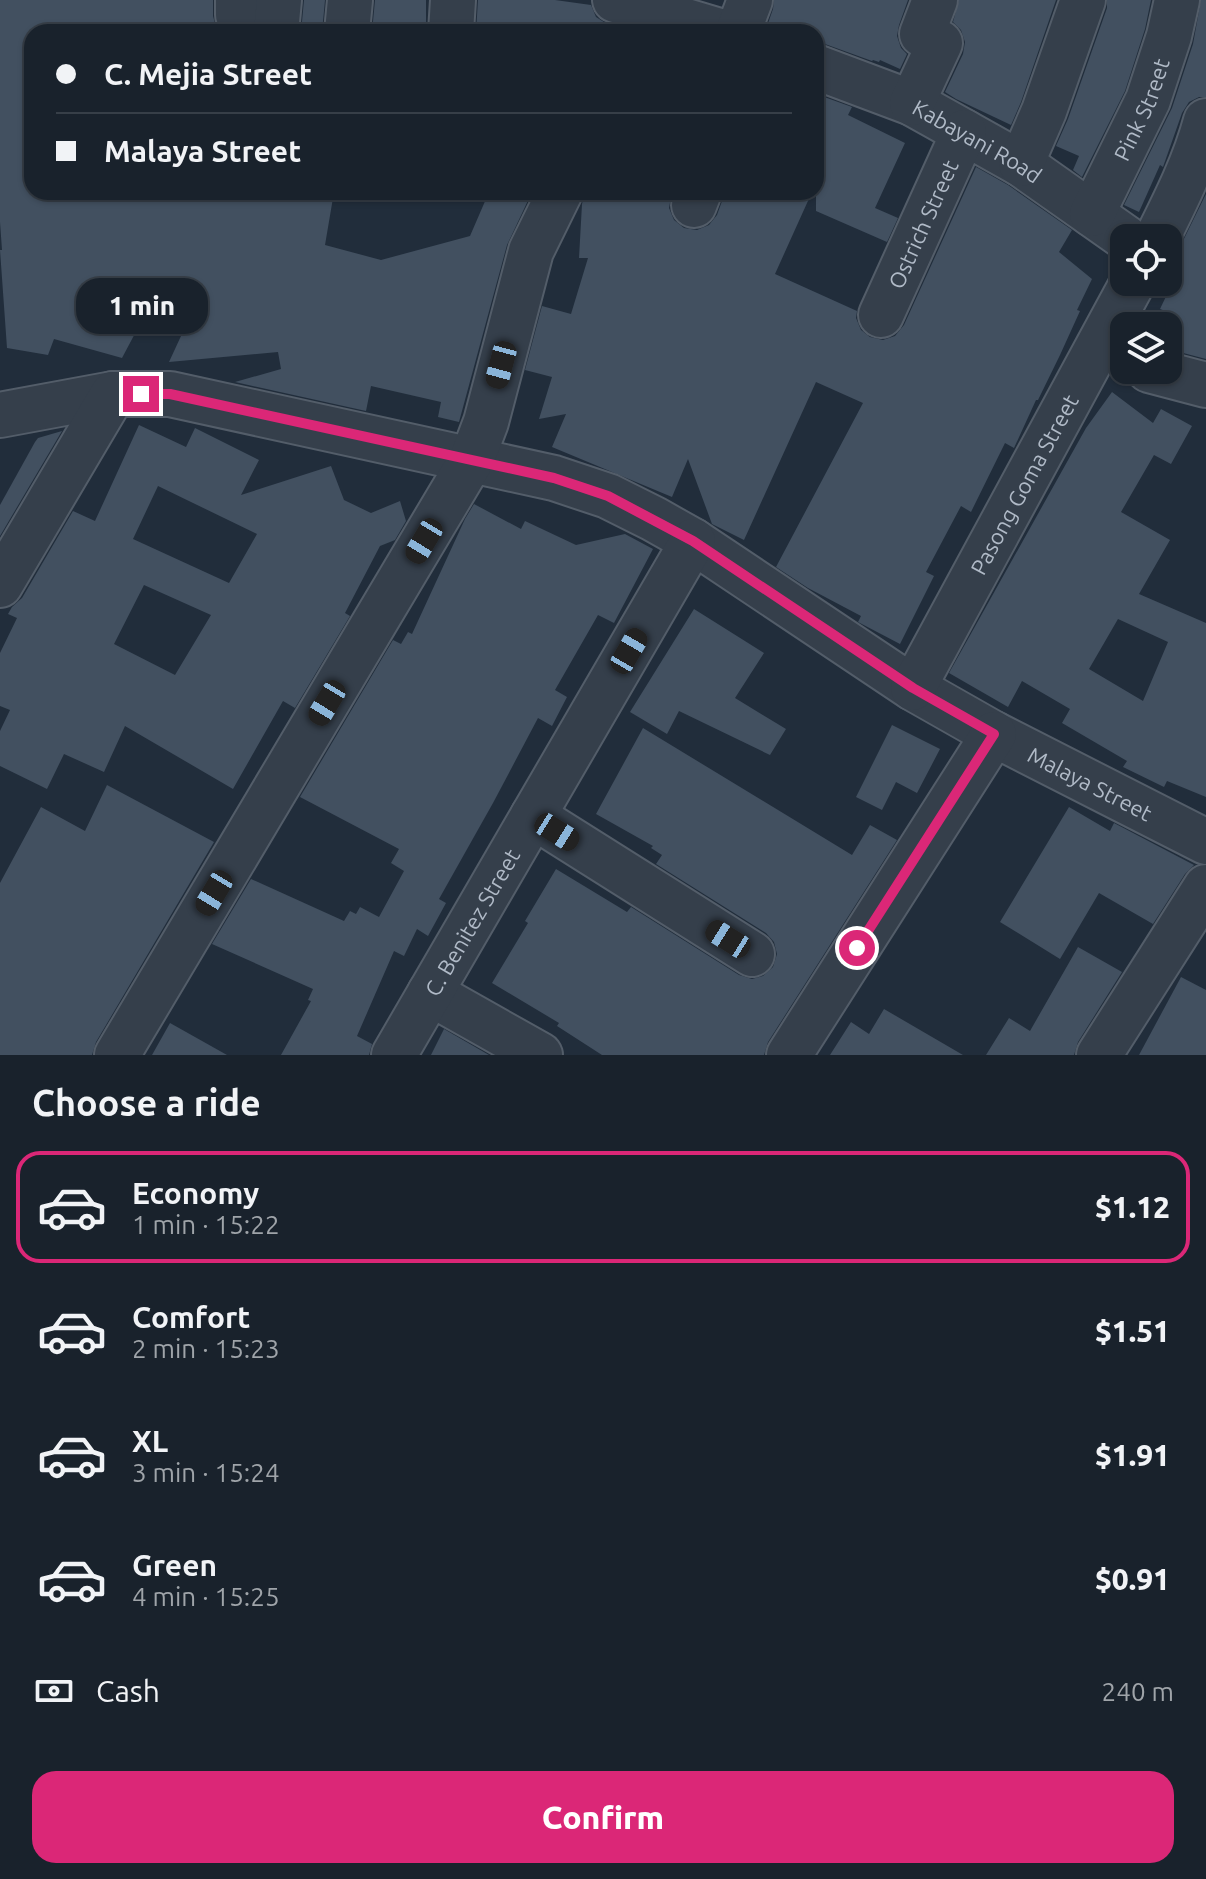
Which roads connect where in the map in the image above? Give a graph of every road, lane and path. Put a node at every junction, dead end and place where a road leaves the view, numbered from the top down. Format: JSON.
{"nodes":[{"id":1,"x":279,"y":0,"type":"edge"},
{"id":2,"x":350,"y":0,"type":"edge"},
{"id":3,"x":453,"y":0,"type":"edge"},
{"id":4,"x":750,"y":0,"type":"edge"},
{"id":5,"x":935,"y":0,"type":"edge"},
{"id":6,"x":1083,"y":0,"type":"edge"},
{"id":7,"x":1177,"y":0,"type":"edge"},
{"id":8,"x":619,"y":11,"type":"edge"},
{"id":9,"x":251,"y":16,"type":"edge"},
{"id":10,"x":348,"y":24,"type":"edge"},
{"id":11,"x":452,"y":24,"type":"edge"},
{"id":12,"x":683,"y":24,"type":"edge"},
{"id":13,"x":741,"y":24,"type":"edge"},
{"id":14,"x":824,"y":70,"type":"edge"},
{"id":15,"x":912,"y":103,"type":"junction"},
{"id":16,"x":1206,"y":121,"type":"edge"},
{"id":17,"x":964,"y":132,"type":"junction"},
{"id":18,"x":1021,"y":164,"type":"junction"},
{"id":19,"x":556,"y":200,"type":"edge"},
{"id":20,"x":1164,"y":224,"type":"edge"},
{"id":21,"x":1109,"y":226,"type":"edge"},
{"id":22,"x":1129,"y":296,"type":"edge"},
{"id":23,"x":881,"y":315,"type":"dead end"},
{"id":24,"x":1109,"y":360,"type":"edge"},
{"id":25,"x":1182,"y":379,"type":"edge"},
{"id":26,"x":1206,"y":385,"type":"edge"},
{"id":27,"x":113,"y":394,"type":"junction"},
{"id":28,"x":0,"y":415,"type":"edge"},
{"id":29,"x":472,"y":459,"type":"junction"},
{"id":30,"x":693,"y":541,"type":"junction"},
{"id":31,"x":0,"y":585,"type":"edge"},
{"id":32,"x":913,"y":688,"type":"junction"},
{"id":33,"x":994,"y":734,"type":"junction"},
{"id":34,"x":533,"y":816,"type":"junction"},
{"id":35,"x":1206,"y":842,"type":"edge"},
{"id":36,"x":1206,"y":887,"type":"edge"},
{"id":37,"x":752,"y":954,"type":"dead end"},
{"id":38,"x":430,"y":993,"type":"junction"},
{"id":39,"x":117,"y":1055,"type":"edge"},
{"id":40,"x":394,"y":1055,"type":"edge"},
{"id":41,"x":540,"y":1055,"type":"edge"},
{"id":42,"x":789,"y":1055,"type":"edge"},
{"id":43,"x":1099,"y":1055,"type":"edge"}],
"edges":[{"from":1,"to":9,"type":"street"},
{"from":2,"to":10,"type":"street"},
{"from":3,"to":11,"type":"street"},
{"from":4,"to":13,"type":"street"},
{"from":5,"to":15,"type":"street"},
{"from":6,"to":18,"type":"street"},
{"from":7,"to":21,"type":"street","name":"Pink Street"},
{"from":8,"to":12,"type":"street"},
{"from":14,"to":15,"type":"street","name":"Kabayani Road"},
{"from":15,"to":17,"type":"street","name":"Kabayani Road"},
{"from":16,"to":20,"type":"street"},
{"from":17,"to":18,"type":"street","name":"Kabayani Road"},
{"from":17,"to":23,"type":"street","name":"Ostrich Street"},
{"from":18,"to":21,"type":"street","name":"Kabayani Road"},
{"from":19,"to":29,"type":"street"},
{"from":22,"to":24,"type":"street","name":"Pasong Goma Street"},
{"from":24,"to":32,"type":"street","name":"Pasong Goma Street"},
{"from":25,"to":26,"type":"street"},
{"from":27,"to":28,"type":"street","name":"Malaya Street"},
{"from":27,"to":29,"type":"street","name":"Malaya Street"},
{"from":27,"to":31,"type":"street"},
{"from":29,"to":30,"type":"street","name":"Malaya Street"},
{"from":29,"to":39,"type":"street"},
{"from":30,"to":32,"type":"street","name":"Malaya Street"},
{"from":30,"to":34,"type":"street","name":"C. Benitez Street"},
{"from":32,"to":33,"type":"street","name":"Malaya Street"},
{"from":33,"to":35,"type":"street","name":"Malaya Street"},
{"from":33,"to":42,"type":"street"},
{"from":34,"to":37,"type":"street"},
{"from":34,"to":38,"type":"street","name":"C. Benitez Street"},
{"from":36,"to":43,"type":"street"},
{"from":38,"to":40,"type":"street","name":"C. Benitez Street"},
{"from":38,"to":41,"type":"street"}]}
